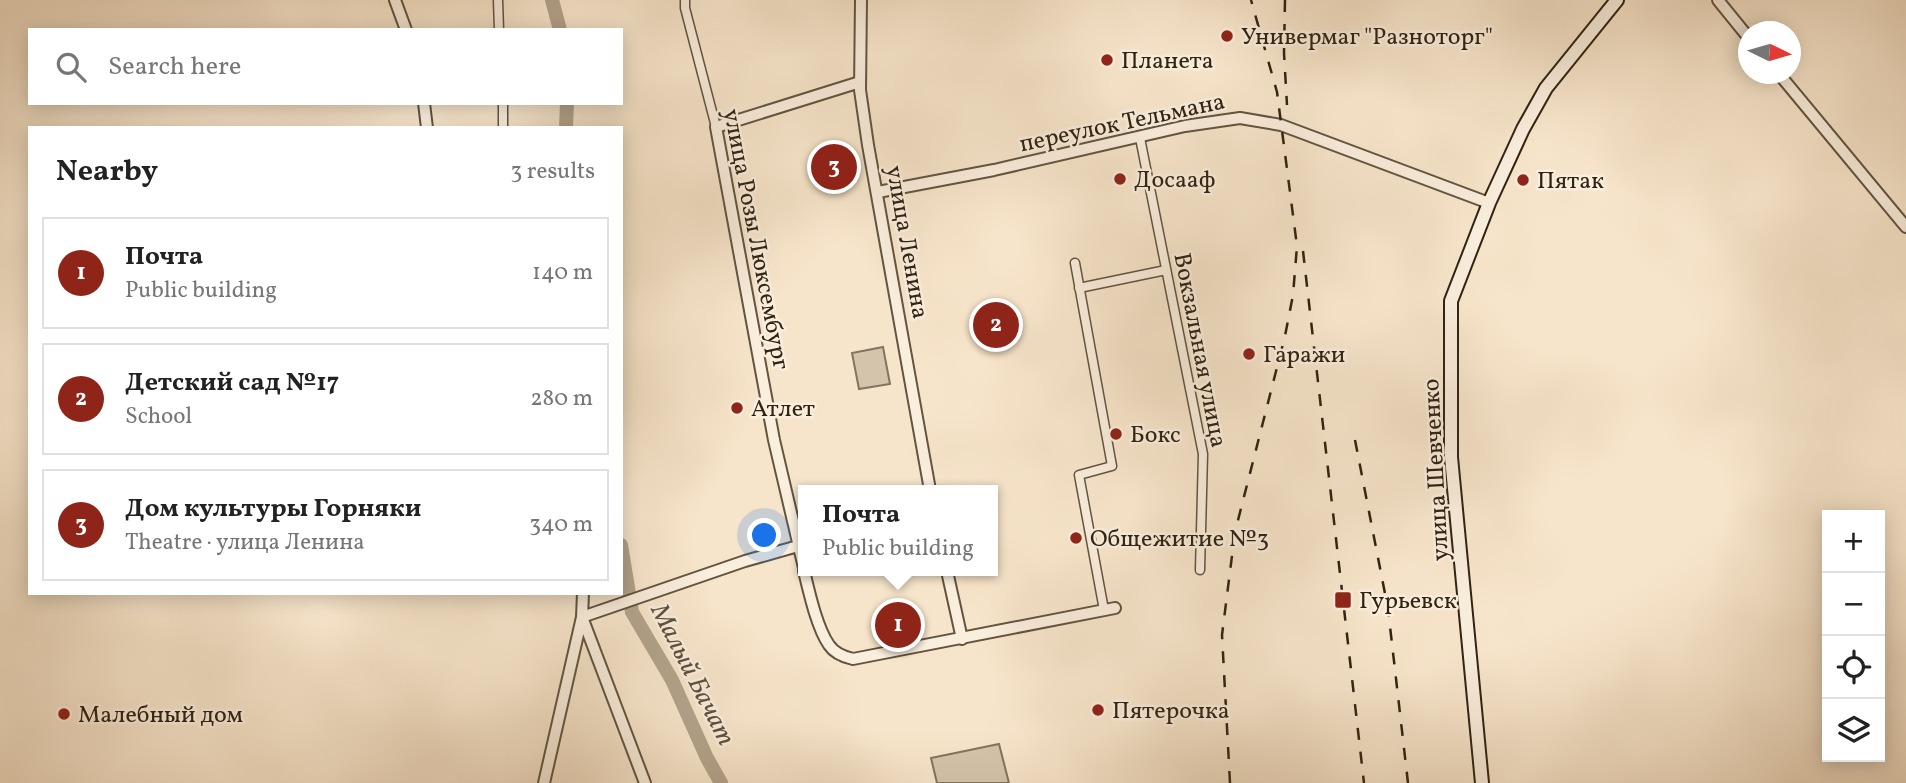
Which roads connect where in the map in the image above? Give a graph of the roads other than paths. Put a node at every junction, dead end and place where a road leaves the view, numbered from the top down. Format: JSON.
{"nodes":[{"id":1,"x":395,"y":0,"type":"edge"},
{"id":2,"x":498,"y":0,"type":"edge"},
{"id":3,"x":685,"y":0,"type":"edge"},
{"id":4,"x":861,"y":0,"type":"edge"},
{"id":5,"x":1617,"y":0,"type":"edge"},
{"id":6,"x":1718,"y":0,"type":"edge"},
{"id":7,"x":1738,"y":25,"type":"edge"},
{"id":8,"x":406,"y":28,"type":"edge"},
{"id":9,"x":499,"y":28,"type":"edge"},
{"id":10,"x":860,"y":82,"type":"junction"},
{"id":11,"x":1787,"y":84,"type":"edge"},
{"id":12,"x":424,"y":105,"type":"edge"},
{"id":13,"x":503,"y":105,"type":"edge"},
{"id":14,"x":427,"y":126,"type":"edge"},
{"id":15,"x":503,"y":126,"type":"edge"},
{"id":16,"x":716,"y":127,"type":"junction"},
{"id":17,"x":1140,"y":138,"type":"junction"},
{"id":18,"x":878,"y":192,"type":"junction"},
{"id":19,"x":1489,"y":203,"type":"junction"},
{"id":20,"x":1906,"y":227,"type":"edge"},
{"id":21,"x":1074,"y":263,"type":"dead end"},
{"id":22,"x":1166,"y":270,"type":"junction"},
{"id":23,"x":1079,"y":288,"type":"junction"},
{"id":24,"x":929,"y":485,"type":"edge"},
{"id":25,"x":798,"y":546,"type":"joint"},
{"id":26,"x":1200,"y":570,"type":"dead end"},
{"id":27,"x":806,"y":576,"type":"edge"},
{"id":28,"x":948,"y":576,"type":"edge"},
{"id":29,"x":583,"y":595,"type":"edge"},
{"id":30,"x":1109,"y":609,"type":"joint"},
{"id":31,"x":582,"y":617,"type":"junction"},
{"id":32,"x":962,"y":639,"type":"junction"},
{"id":33,"x":544,"y":783,"type":"edge"},
{"id":34,"x":645,"y":783,"type":"edge"},
{"id":35,"x":1482,"y":783,"type":"edge"}],
"edges":[{"from":1,"to":8,"type":"street"},
{"from":2,"to":9,"type":"street"},
{"from":3,"to":16,"type":"street","name":"улица Розы Люксембург"},
{"from":4,"to":10,"type":"street","name":"улица Ленина"},
{"from":5,"to":19,"type":"main road","name":"улица Шевченко"},
{"from":6,"to":7,"type":"street"},
{"from":10,"to":16,"type":"street"},
{"from":10,"to":18,"type":"street","name":"улица Ленина"},
{"from":11,"to":20,"type":"street"},
{"from":12,"to":14,"type":"street"},
{"from":13,"to":15,"type":"street"},
{"from":16,"to":25,"type":"street","name":"улица Розы Люксембург"},
{"from":17,"to":18,"type":"street","name":"переулок Тельмана"},
{"from":17,"to":19,"type":"street","name":"переулок Тельмана"},
{"from":17,"to":22,"type":"street","name":"Вокзальная улица"},
{"from":18,"to":24,"type":"street","name":"улица Ленина"},
{"from":19,"to":35,"type":"main road","name":"улица Шевченко"},
{"from":21,"to":23,"type":"street"},
{"from":22,"to":23,"type":"street"},
{"from":22,"to":26,"type":"street","name":"Вокзальная улица"},
{"from":23,"to":30,"type":"street"},
{"from":25,"to":31,"type":"street"},
{"from":27,"to":32,"type":"street","name":"улица Розы Люксембург"},
{"from":28,"to":32,"type":"street"},
{"from":29,"to":31,"type":"street"},
{"from":30,"to":32,"type":"street"},
{"from":31,"to":33,"type":"street"},
{"from":31,"to":34,"type":"street"}]}
